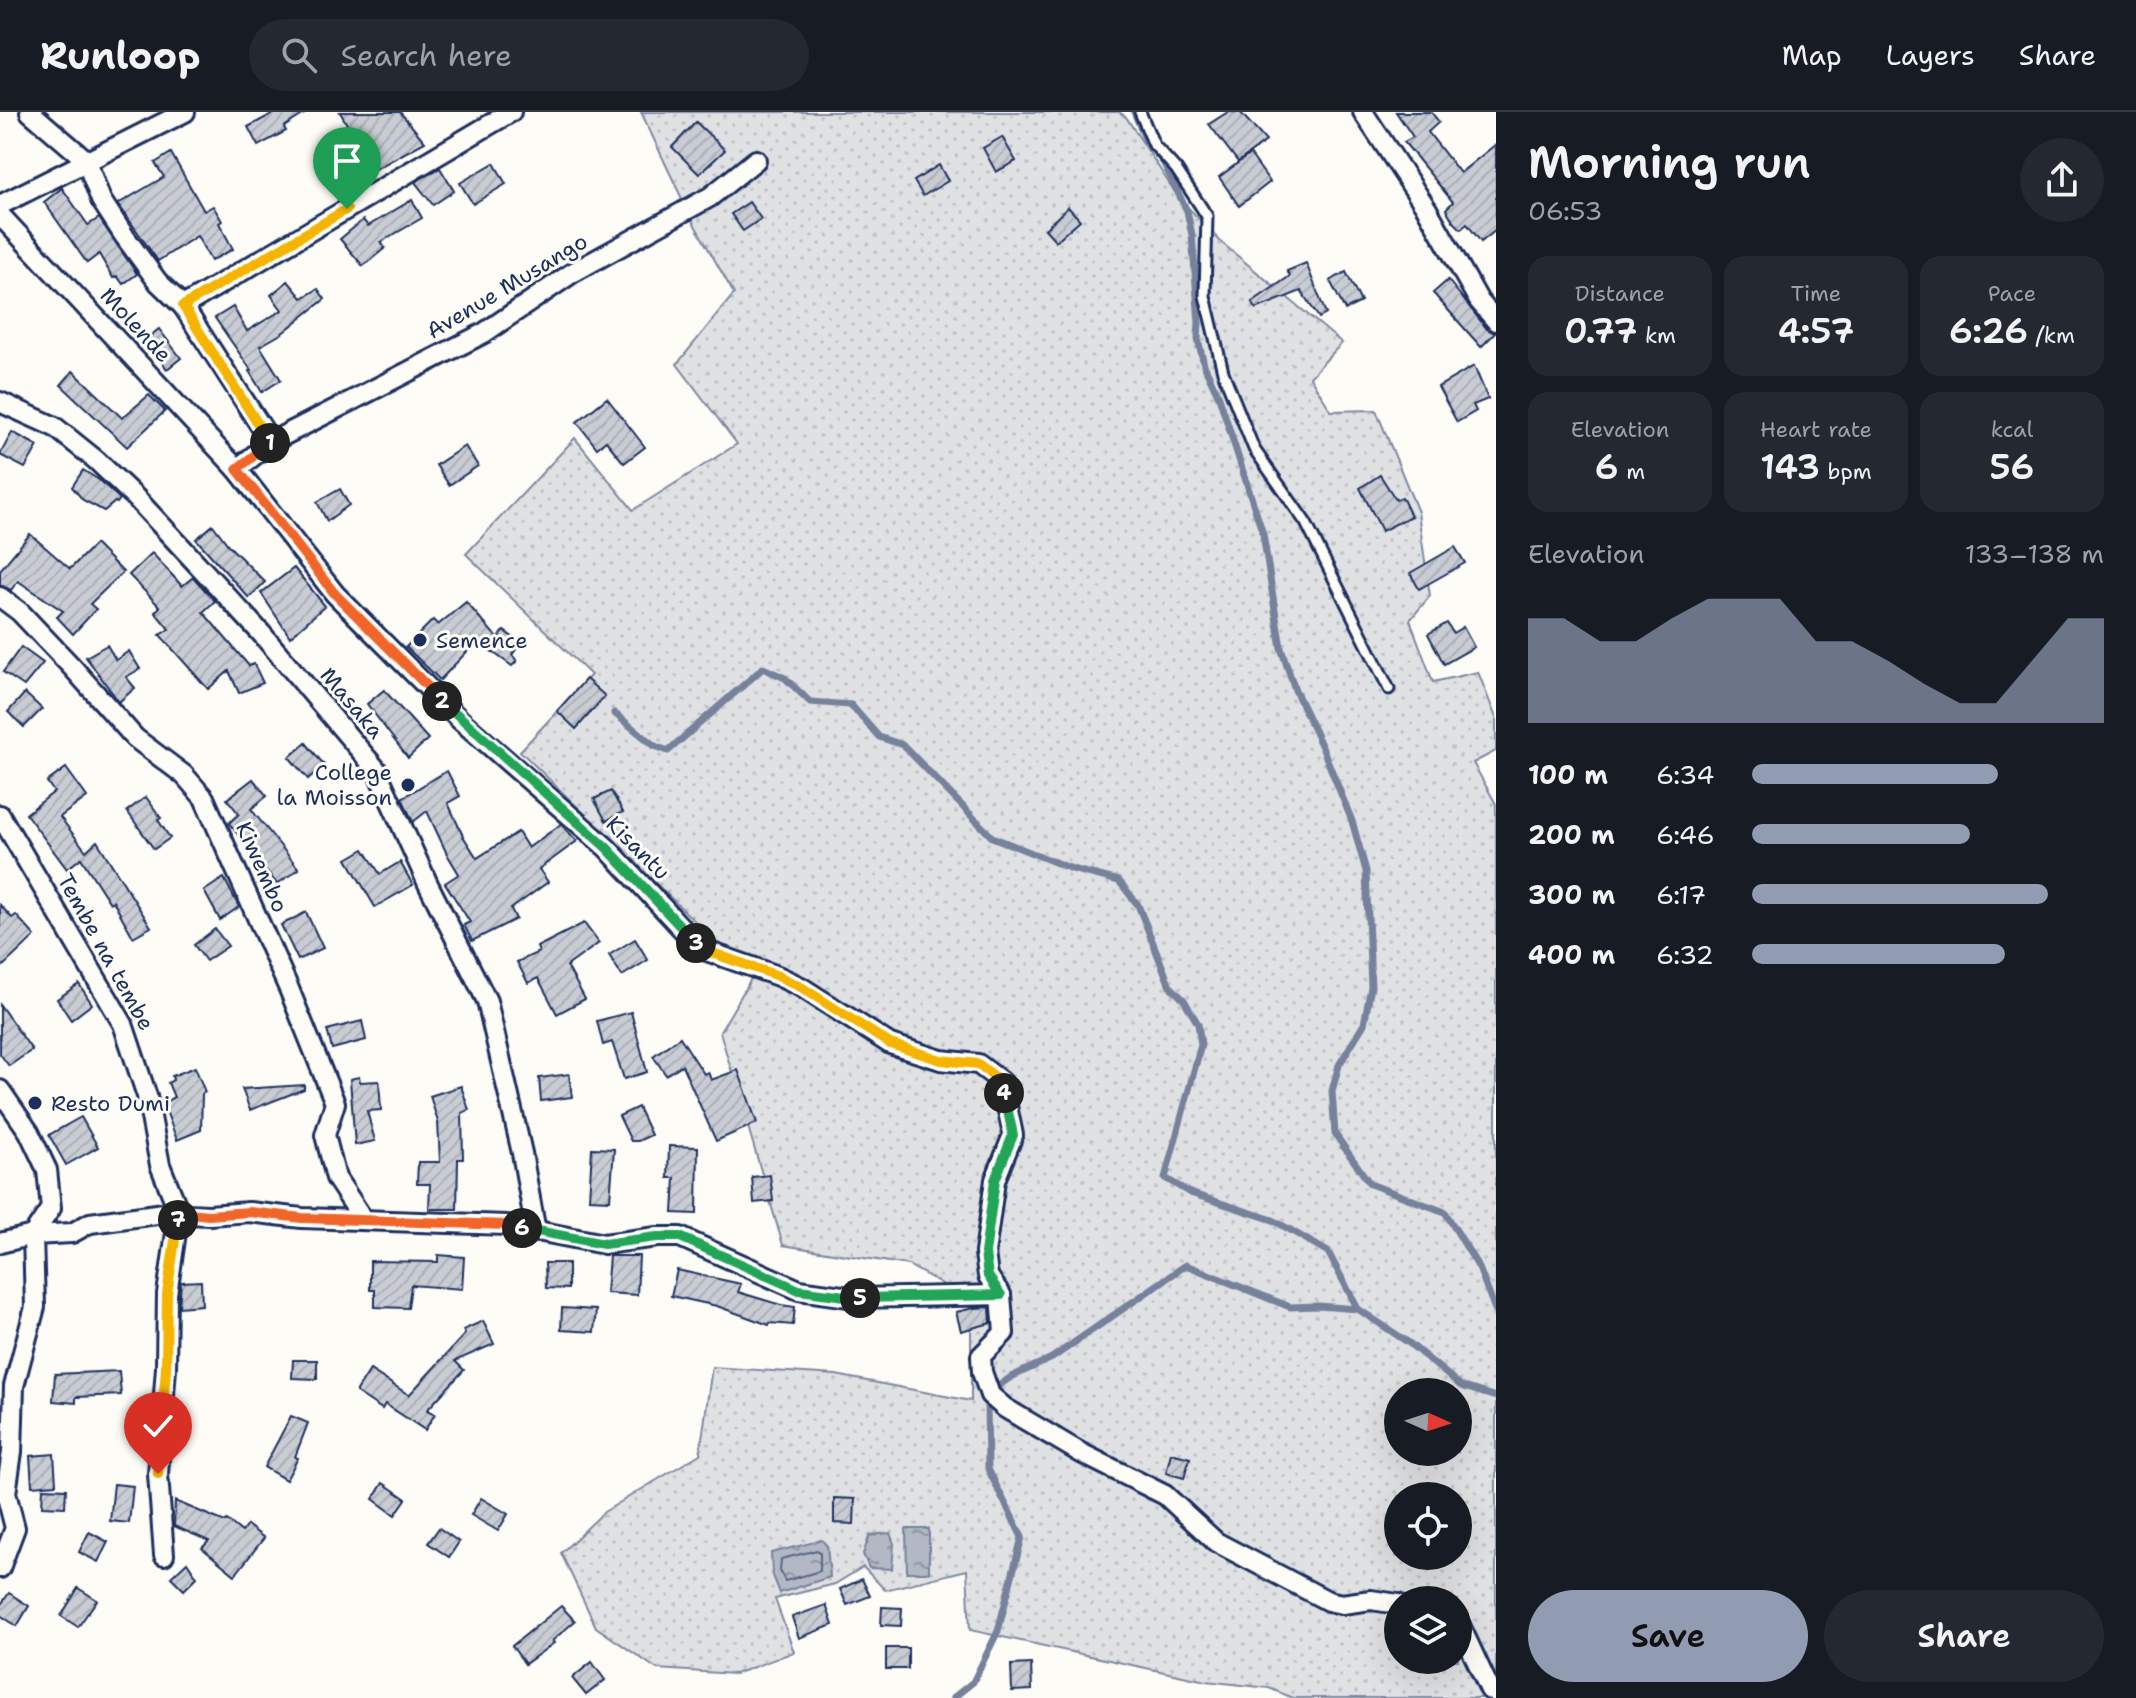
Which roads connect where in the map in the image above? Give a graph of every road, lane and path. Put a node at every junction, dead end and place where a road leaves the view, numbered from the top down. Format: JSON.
{"nodes":[{"id":1,"x":30,"y":112,"type":"edge"},
{"id":2,"x":185,"y":112,"type":"edge"},
{"id":3,"x":511,"y":112,"type":"edge"},
{"id":4,"x":1140,"y":112,"type":"edge"},
{"id":5,"x":1369,"y":114,"type":"edge"},
{"id":6,"x":86,"y":160,"type":"junction"},
{"id":7,"x":756,"y":160,"type":"dead end"},
{"id":8,"x":0,"y":205,"type":"edge"},
{"id":9,"x":0,"y":215,"type":"edge"},
{"id":10,"x":183,"y":306,"type":"junction"},
{"id":11,"x":1496,"y":321,"type":"edge"},
{"id":12,"x":0,"y":402,"type":"edge"},
{"id":13,"x":271,"y":442,"type":"junction"},
{"id":14,"x":237,"y":469,"type":"junction"},
{"id":15,"x":0,"y":597,"type":"edge"},
{"id":16,"x":1389,"y":689,"type":"dead end"},
{"id":17,"x":0,"y":815,"type":"edge"},
{"id":18,"x":0,"y":1090,"type":"edge"},
{"id":19,"x":179,"y":1212,"type":"junction"},
{"id":20,"x":363,"y":1219,"type":"junction"},
{"id":21,"x":536,"y":1232,"type":"junction"},
{"id":22,"x":33,"y":1235,"type":"junction"},
{"id":23,"x":0,"y":1243,"type":"edge"},
{"id":24,"x":1001,"y":1295,"type":"junction"},
{"id":25,"x":164,"y":1555,"type":"dead end"},
{"id":26,"x":0,"y":1568,"type":"edge"},
{"id":27,"x":1384,"y":1602,"type":"edge"},
{"id":28,"x":1472,"y":1651,"type":"edge"},
{"id":29,"x":1496,"y":1693,"type":"edge"}],
"edges":[{"from":1,"to":6,"type":"street"},
{"from":2,"to":6,"type":"street"},
{"from":3,"to":10,"type":"street"},
{"from":4,"to":16,"type":"lane"},
{"from":5,"to":11,"type":"street"},
{"from":6,"to":8,"type":"street"},
{"from":6,"to":10,"type":"street"},
{"from":7,"to":13,"type":"street","name":"Avenue Musango"},
{"from":9,"to":14,"type":"street","name":"Molende"},
{"from":10,"to":13,"type":"street"},
{"from":12,"to":21,"type":"street","name":"Masaka"},
{"from":13,"to":14,"type":"street","name":"Avenue Musango"},
{"from":14,"to":24,"type":"street","name":"Kisantu"},
{"from":15,"to":20,"type":"street","name":"Kiwembo"},
{"from":17,"to":19,"type":"street","name":"Tembe na tembe"},
{"from":18,"to":22,"type":"street"},
{"from":19,"to":20,"type":"street"},
{"from":19,"to":22,"type":"street"},
{"from":19,"to":25,"type":"street"},
{"from":20,"to":21,"type":"street"},
{"from":21,"to":24,"type":"street"},
{"from":22,"to":23,"type":"street"},
{"from":22,"to":26,"type":"street"},
{"from":24,"to":27,"type":"street"},
{"from":28,"to":29,"type":"street"}]}
